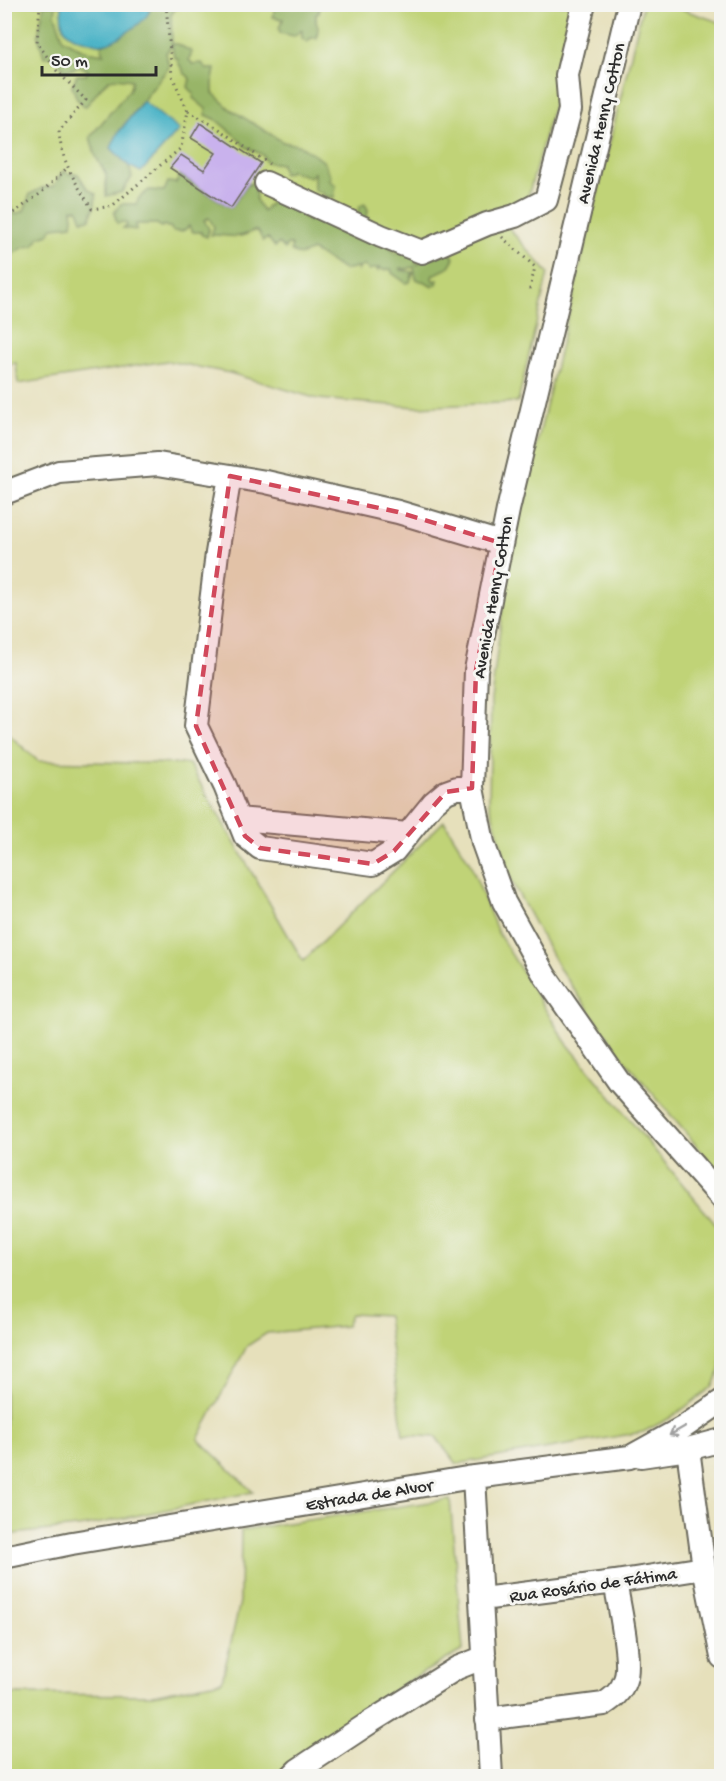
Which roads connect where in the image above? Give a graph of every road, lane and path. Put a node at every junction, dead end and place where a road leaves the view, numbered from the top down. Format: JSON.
{"nodes":[{"id":1,"x":40,"y":4,"type":"edge"},
{"id":2,"x":166,"y":4,"type":"edge"},
{"id":3,"x":585,"y":4,"type":"edge"},
{"id":4,"x":628,"y":4,"type":"edge"},
{"id":5,"x":188,"y":111,"type":"junction"},
{"id":6,"x":67,"y":168,"type":"junction"},
{"id":7,"x":270,"y":176,"type":"joint"},
{"id":8,"x":4,"y":220,"type":"edge"},
{"id":9,"x":487,"y":224,"type":"junction"},
{"id":10,"x":529,"y":292,"type":"dead end"},
{"id":11,"x":230,"y":476,"type":"junction"},
{"id":12,"x":4,"y":493,"type":"edge"},
{"id":13,"x":501,"y":543,"type":"junction"},
{"id":14,"x":472,"y":788,"type":"junction"},
{"id":15,"x":238,"y":819,"type":"junction"},
{"id":16,"x":408,"y":834,"type":"junction"},
{"id":17,"x":722,"y":1198,"type":"edge"},
{"id":18,"x":722,"y":1401,"type":"edge"},
{"id":19,"x":722,"y":1440,"type":"edge"},
{"id":20,"x":688,"y":1449,"type":"junction"},
{"id":21,"x":630,"y":1457,"type":"junction"},
{"id":22,"x":474,"y":1477,"type":"junction"},
{"id":23,"x":4,"y":1557,"type":"edge"},
{"id":24,"x":704,"y":1568,"type":"junction"},
{"id":25,"x":615,"y":1582,"type":"junction"},
{"id":26,"x":482,"y":1599,"type":"junction"},
{"id":27,"x":485,"y":1657,"type":"junction"},
{"id":28,"x":722,"y":1657,"type":"edge"},
{"id":29,"x":487,"y":1719,"type":"junction"},
{"id":30,"x":292,"y":1776,"type":"edge"},
{"id":31,"x":491,"y":1776,"type":"edge"}],
"edges":[{"from":1,"to":6,"type":"path"},
{"from":2,"to":5,"type":"path"},
{"from":3,"to":9,"type":"street"},
{"from":4,"to":13,"type":"street","name":"Avenida Henry Cotton"},
{"from":5,"to":6,"type":"path"},
{"from":5,"to":7,"type":"path"},
{"from":6,"to":8,"type":"path"},
{"from":7,"to":9,"type":"street"},
{"from":9,"to":10,"type":"path"},
{"from":11,"to":12,"type":"street"},
{"from":11,"to":13,"type":"street"},
{"from":11,"to":15,"type":"street"},
{"from":13,"to":14,"type":"street","name":"Avenida Henry Cotton"},
{"from":14,"to":16,"type":"street"},
{"from":14,"to":17,"type":"street","name":"Avenida Henry Cotton"},
{"from":15,"to":16,"type":"street"},
{"from":15,"to":16,"type":"street"},
{"from":18,"to":21,"type":"street","name":"Estrada de Alvor","one_way":true},
{"from":19,"to":20,"type":"street"},
{"from":20,"to":21,"type":"street"},
{"from":20,"to":24,"type":"street"},
{"from":21,"to":22,"type":"street","name":"Estrada de Alvor"},
{"from":22,"to":23,"type":"street","name":"Estrada de Alvor"},
{"from":22,"to":26,"type":"street"},
{"from":24,"to":25,"type":"street","name":"Rua Rosário de Fátima"},
{"from":24,"to":28,"type":"street"},
{"from":25,"to":26,"type":"street","name":"Rua Rosário de Fátima"},
{"from":25,"to":29,"type":"street"},
{"from":26,"to":27,"type":"street"},
{"from":27,"to":29,"type":"street"},
{"from":27,"to":30,"type":"street"},
{"from":29,"to":31,"type":"street"}]}
